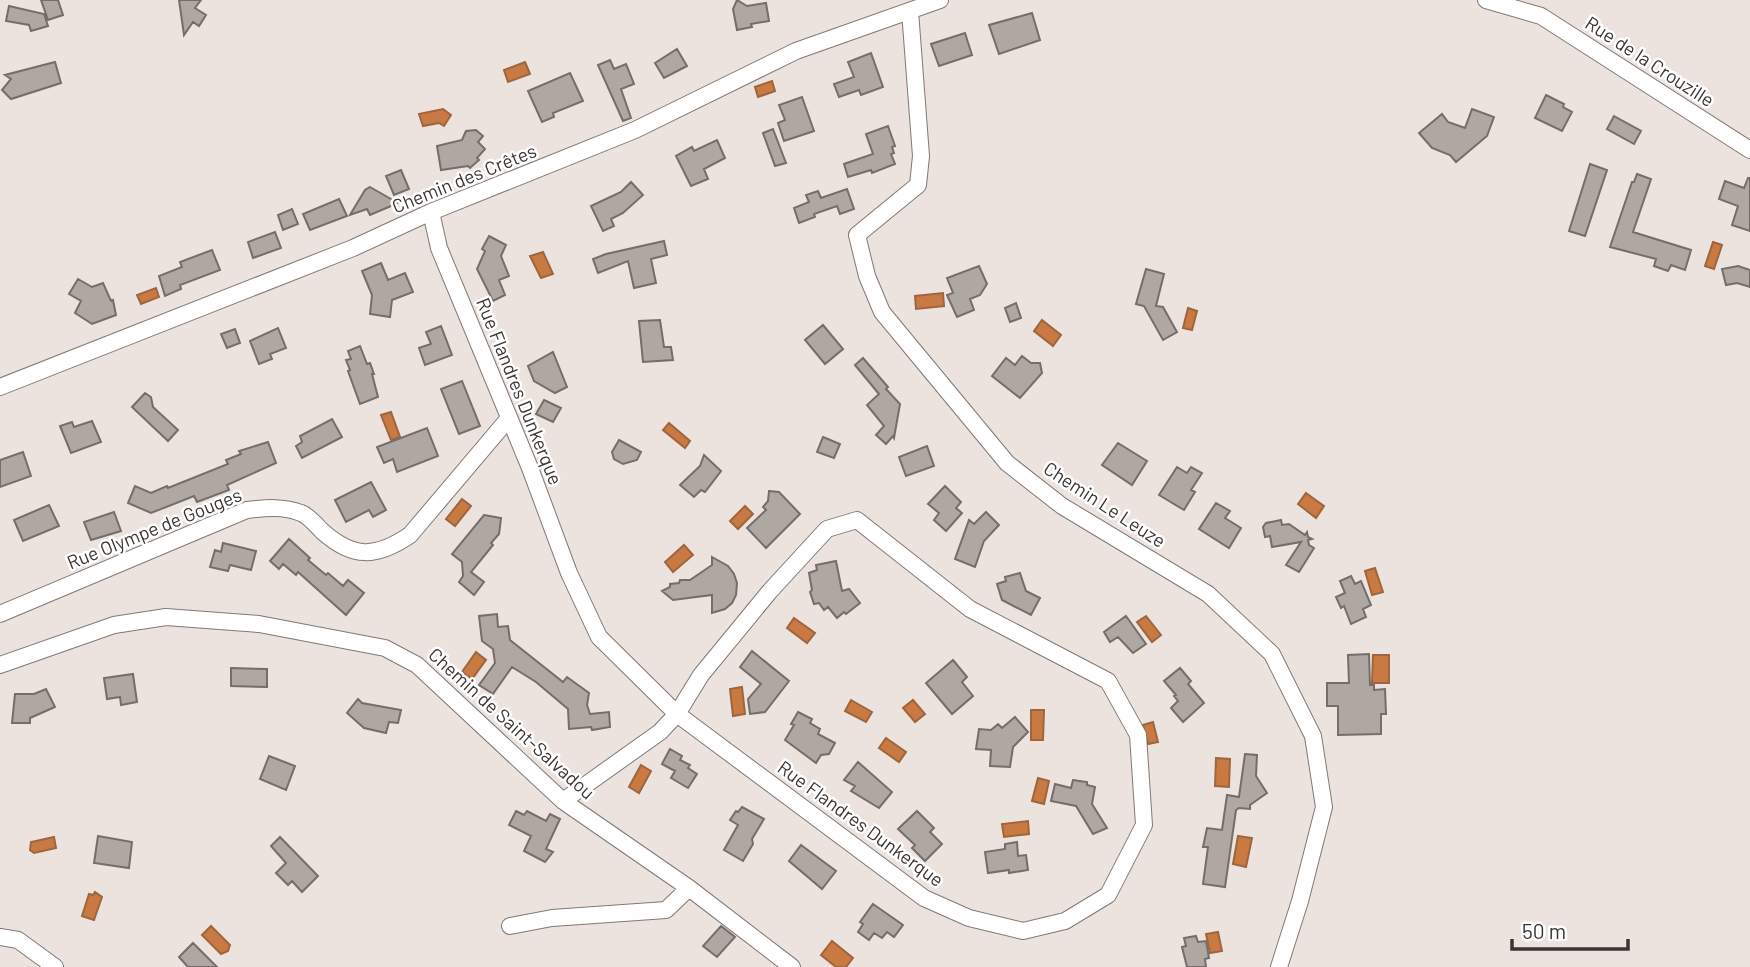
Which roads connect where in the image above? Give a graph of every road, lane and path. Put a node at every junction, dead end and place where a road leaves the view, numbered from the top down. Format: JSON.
{"nodes":[{"id":1,"x":940,"y":0,"type":"edge"},
{"id":2,"x":1486,"y":0,"type":"edge"},
{"id":3,"x":910,"y":11,"type":"junction"},
{"id":4,"x":1750,"y":150,"type":"edge"},
{"id":5,"x":432,"y":212,"type":"junction"},
{"id":6,"x":0,"y":387,"type":"edge"},
{"id":7,"x":509,"y":418,"type":"junction"},
{"id":8,"x":0,"y":614,"type":"edge"},
{"id":9,"x":0,"y":665,"type":"edge"},
{"id":10,"x":677,"y":714,"type":"junction"},
{"id":11,"x":563,"y":801,"type":"junction"},
{"id":12,"x":689,"y":888,"type":"junction"},
{"id":13,"x":510,"y":926,"type":"dead end"},
{"id":14,"x":0,"y":937,"type":"edge"},
{"id":15,"x":55,"y":967,"type":"edge"},
{"id":16,"x":792,"y":967,"type":"edge"},
{"id":17,"x":1279,"y":967,"type":"edge"}],
"edges":[{"from":1,"to":3,"type":"street","name":"Chemin des Crêtes"},
{"from":2,"to":4,"type":"street","name":"Rue de la Crouzille"},
{"from":3,"to":5,"type":"street","name":"Chemin des Crêtes"},
{"from":3,"to":17,"type":"street","name":"Chemin Le Leuze"},
{"from":5,"to":6,"type":"street","name":"Chemin des Crêtes"},
{"from":5,"to":7,"type":"street","name":"Rue Flandres Dunkerque"},
{"from":7,"to":8,"type":"street","name":"Rue Olympe de Gouges"},
{"from":7,"to":10,"type":"street","name":"Rue Flandres Dunkerque"},
{"from":9,"to":11,"type":"street","name":"Chemin de Saint-Salvadou"},
{"from":10,"to":10,"type":"street","name":"Rue Flandres Dunkerque"},
{"from":10,"to":11,"type":"street","name":"Rue Flandres Dunkerque"},
{"from":11,"to":12,"type":"street","name":"Chemin de Saint-Salvadou"},
{"from":12,"to":13,"type":"street"},
{"from":12,"to":16,"type":"street","name":"Chemin de Saint-Salvadou"},
{"from":14,"to":15,"type":"street"}]}
